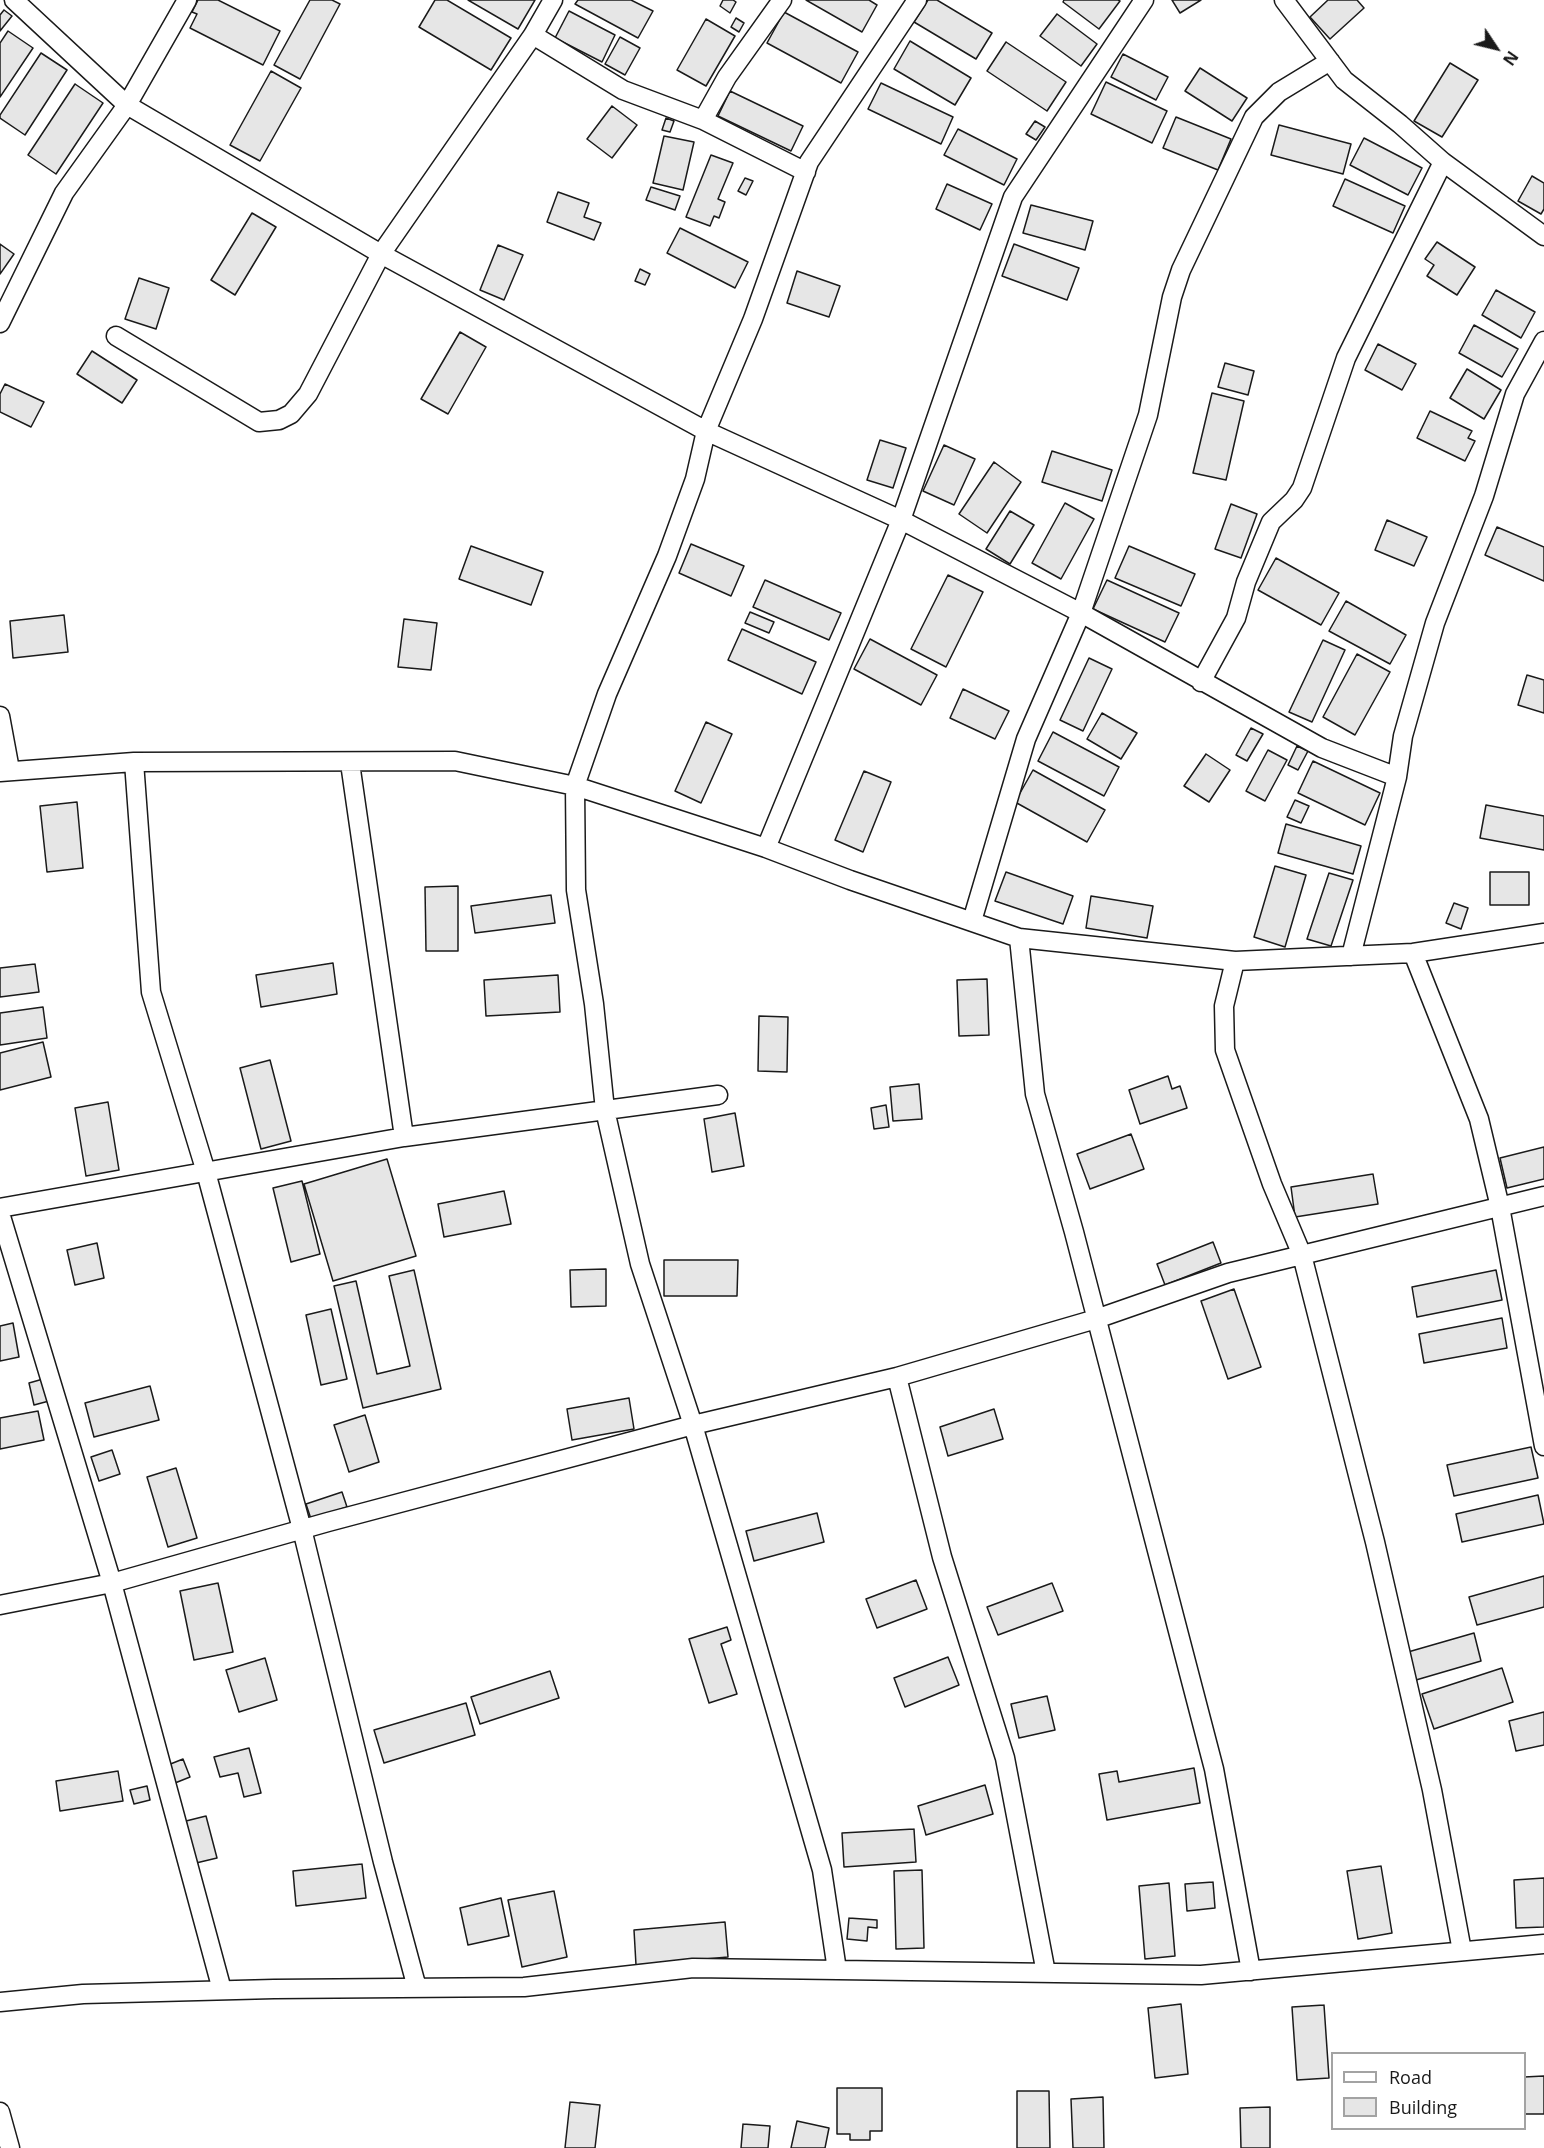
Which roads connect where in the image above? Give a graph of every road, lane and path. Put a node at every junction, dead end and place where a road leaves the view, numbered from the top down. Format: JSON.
{"nodes":[{"id":1,"x":14,"y":0,"type":"edge"},
{"id":2,"x":187,"y":0,"type":"edge"},
{"id":3,"x":553,"y":0,"type":"edge"},
{"id":4,"x":782,"y":0,"type":"edge"},
{"id":5,"x":916,"y":0,"type":"edge"},
{"id":6,"x":1144,"y":0,"type":"edge"},
{"id":7,"x":1284,"y":0,"type":"edge"},
{"id":8,"x":533,"y":35,"type":"junction"},
{"id":9,"x":1330,"y":61,"type":"junction"},
{"id":10,"x":127,"y":105,"type":"junction"},
{"id":11,"x":703,"y":120,"type":"junction"},
{"id":12,"x":1443,"y":162,"type":"junction"},
{"id":13,"x":806,"y":172,"type":"junction"},
{"id":14,"x":1544,"y":236,"type":"edge"},
{"id":15,"x":381,"y":254,"type":"junction"},
{"id":16,"x":0,"y":323,"type":"edge"},
{"id":17,"x":116,"y":336,"type":"dead end"},
{"id":18,"x":1544,"y":341,"type":"edge"},
{"id":19,"x":706,"y":431,"type":"junction"},
{"id":20,"x":901,"y":520,"type":"junction"},
{"id":21,"x":1081,"y":613,"type":"junction"},
{"id":22,"x":1202,"y":682,"type":"junction"},
{"id":23,"x":0,"y":716,"type":"edge"},
{"id":24,"x":134,"y":762,"type":"junction"},
{"id":25,"x":350,"y":763,"type":"junction"},
{"id":26,"x":5,"y":771,"type":"edge"},
{"id":27,"x":1397,"y":777,"type":"junction"},
{"id":28,"x":575,"y":786,"type":"junction"},
{"id":29,"x":766,"y":848,"type":"junction"},
{"id":30,"x":972,"y":921,"type":"junction"},
{"id":31,"x":1544,"y":933,"type":"edge"},
{"id":32,"x":1019,"y":938,"type":"junction"},
{"id":33,"x":1413,"y":953,"type":"junction"},
{"id":34,"x":1351,"y":956,"type":"junction"},
{"id":35,"x":1235,"y":961,"type":"junction"},
{"id":36,"x":718,"y":1095,"type":"dead end"},
{"id":37,"x":605,"y":1110,"type":"junction"},
{"id":38,"x":404,"y":1137,"type":"junction"},
{"id":39,"x":206,"y":1172,"type":"junction"},
{"id":40,"x":1544,"y":1196,"type":"edge"},
{"id":41,"x":1500,"y":1207,"type":"junction"},
{"id":42,"x":0,"y":1208,"type":"edge"},
{"id":43,"x":0,"y":1213,"type":"edge"},
{"id":44,"x":1302,"y":1255,"type":"junction"},
{"id":45,"x":1096,"y":1319,"type":"junction"},
{"id":46,"x":897,"y":1377,"type":"junction"},
{"id":47,"x":693,"y":1425,"type":"junction"},
{"id":48,"x":1544,"y":1446,"type":"edge"},
{"id":49,"x":302,"y":1529,"type":"junction"},
{"id":50,"x":112,"y":1583,"type":"junction"},
{"id":51,"x":0,"y":1605,"type":"edge"},
{"id":52,"x":1544,"y":1944,"type":"edge"},
{"id":53,"x":1461,"y":1951,"type":"junction"},
{"id":54,"x":837,"y":1970,"type":"junction"},
{"id":55,"x":1251,"y":1971,"type":"junction"},
{"id":56,"x":1046,"y":1973,"type":"junction"},
{"id":57,"x":417,"y":1988,"type":"junction"},
{"id":58,"x":222,"y":1990,"type":"junction"},
{"id":59,"x":0,"y":2002,"type":"edge"},
{"id":60,"x":0,"y":2112,"type":"edge"},
{"id":61,"x":10,"y":2148,"type":"edge"}],
"edges":[{"from":1,"to":10,"type":"street"},
{"from":2,"to":10,"type":"street"},
{"from":3,"to":8,"type":"street"},
{"from":4,"to":11,"type":"street"},
{"from":5,"to":13,"type":"street"},
{"from":6,"to":20,"type":"street"},
{"from":7,"to":9,"type":"street"},
{"from":8,"to":11,"type":"street"},
{"from":8,"to":15,"type":"street"},
{"from":9,"to":12,"type":"street"},
{"from":9,"to":21,"type":"street"},
{"from":10,"to":15,"type":"street"},
{"from":10,"to":16,"type":"street"},
{"from":11,"to":13,"type":"street"},
{"from":12,"to":14,"type":"street"},
{"from":12,"to":22,"type":"street"},
{"from":13,"to":19,"type":"street"},
{"from":15,"to":17,"type":"street"},
{"from":15,"to":19,"type":"street"},
{"from":18,"to":27,"type":"street"},
{"from":19,"to":20,"type":"street"},
{"from":19,"to":28,"type":"street"},
{"from":20,"to":21,"type":"street"},
{"from":20,"to":29,"type":"street"},
{"from":21,"to":22,"type":"street"},
{"from":21,"to":30,"type":"street"},
{"from":22,"to":27,"type":"street"},
{"from":23,"to":26,"type":"street"},
{"from":24,"to":25,"type":"street"},
{"from":24,"to":26,"type":"street"},
{"from":24,"to":39,"type":"street"},
{"from":25,"to":28,"type":"street"},
{"from":25,"to":38,"type":"street"},
{"from":27,"to":34,"type":"street"},
{"from":28,"to":29,"type":"street"},
{"from":28,"to":37,"type":"street"},
{"from":29,"to":30,"type":"street"},
{"from":30,"to":32,"type":"street"},
{"from":31,"to":33,"type":"street"},
{"from":32,"to":35,"type":"street"},
{"from":32,"to":45,"type":"street"},
{"from":33,"to":34,"type":"street"},
{"from":33,"to":41,"type":"street"},
{"from":34,"to":35,"type":"street"},
{"from":35,"to":44,"type":"street"},
{"from":36,"to":37,"type":"street"},
{"from":37,"to":38,"type":"street"},
{"from":37,"to":47,"type":"street"},
{"from":38,"to":39,"type":"street"},
{"from":39,"to":42,"type":"street"},
{"from":39,"to":49,"type":"street"},
{"from":40,"to":41,"type":"street"},
{"from":41,"to":44,"type":"street"},
{"from":41,"to":48,"type":"street"},
{"from":43,"to":50,"type":"street"},
{"from":44,"to":45,"type":"street"},
{"from":44,"to":53,"type":"street"},
{"from":45,"to":46,"type":"street"},
{"from":45,"to":55,"type":"street"},
{"from":46,"to":47,"type":"street"},
{"from":46,"to":56,"type":"street"},
{"from":47,"to":49,"type":"street"},
{"from":47,"to":54,"type":"street"},
{"from":49,"to":50,"type":"street"},
{"from":49,"to":57,"type":"street"},
{"from":50,"to":51,"type":"street"},
{"from":50,"to":58,"type":"street"},
{"from":52,"to":53,"type":"street"},
{"from":53,"to":55,"type":"street"},
{"from":54,"to":56,"type":"street"},
{"from":54,"to":57,"type":"street"},
{"from":55,"to":56,"type":"street"},
{"from":57,"to":58,"type":"street"},
{"from":58,"to":59,"type":"street"},
{"from":60,"to":61,"type":"street"}]}
